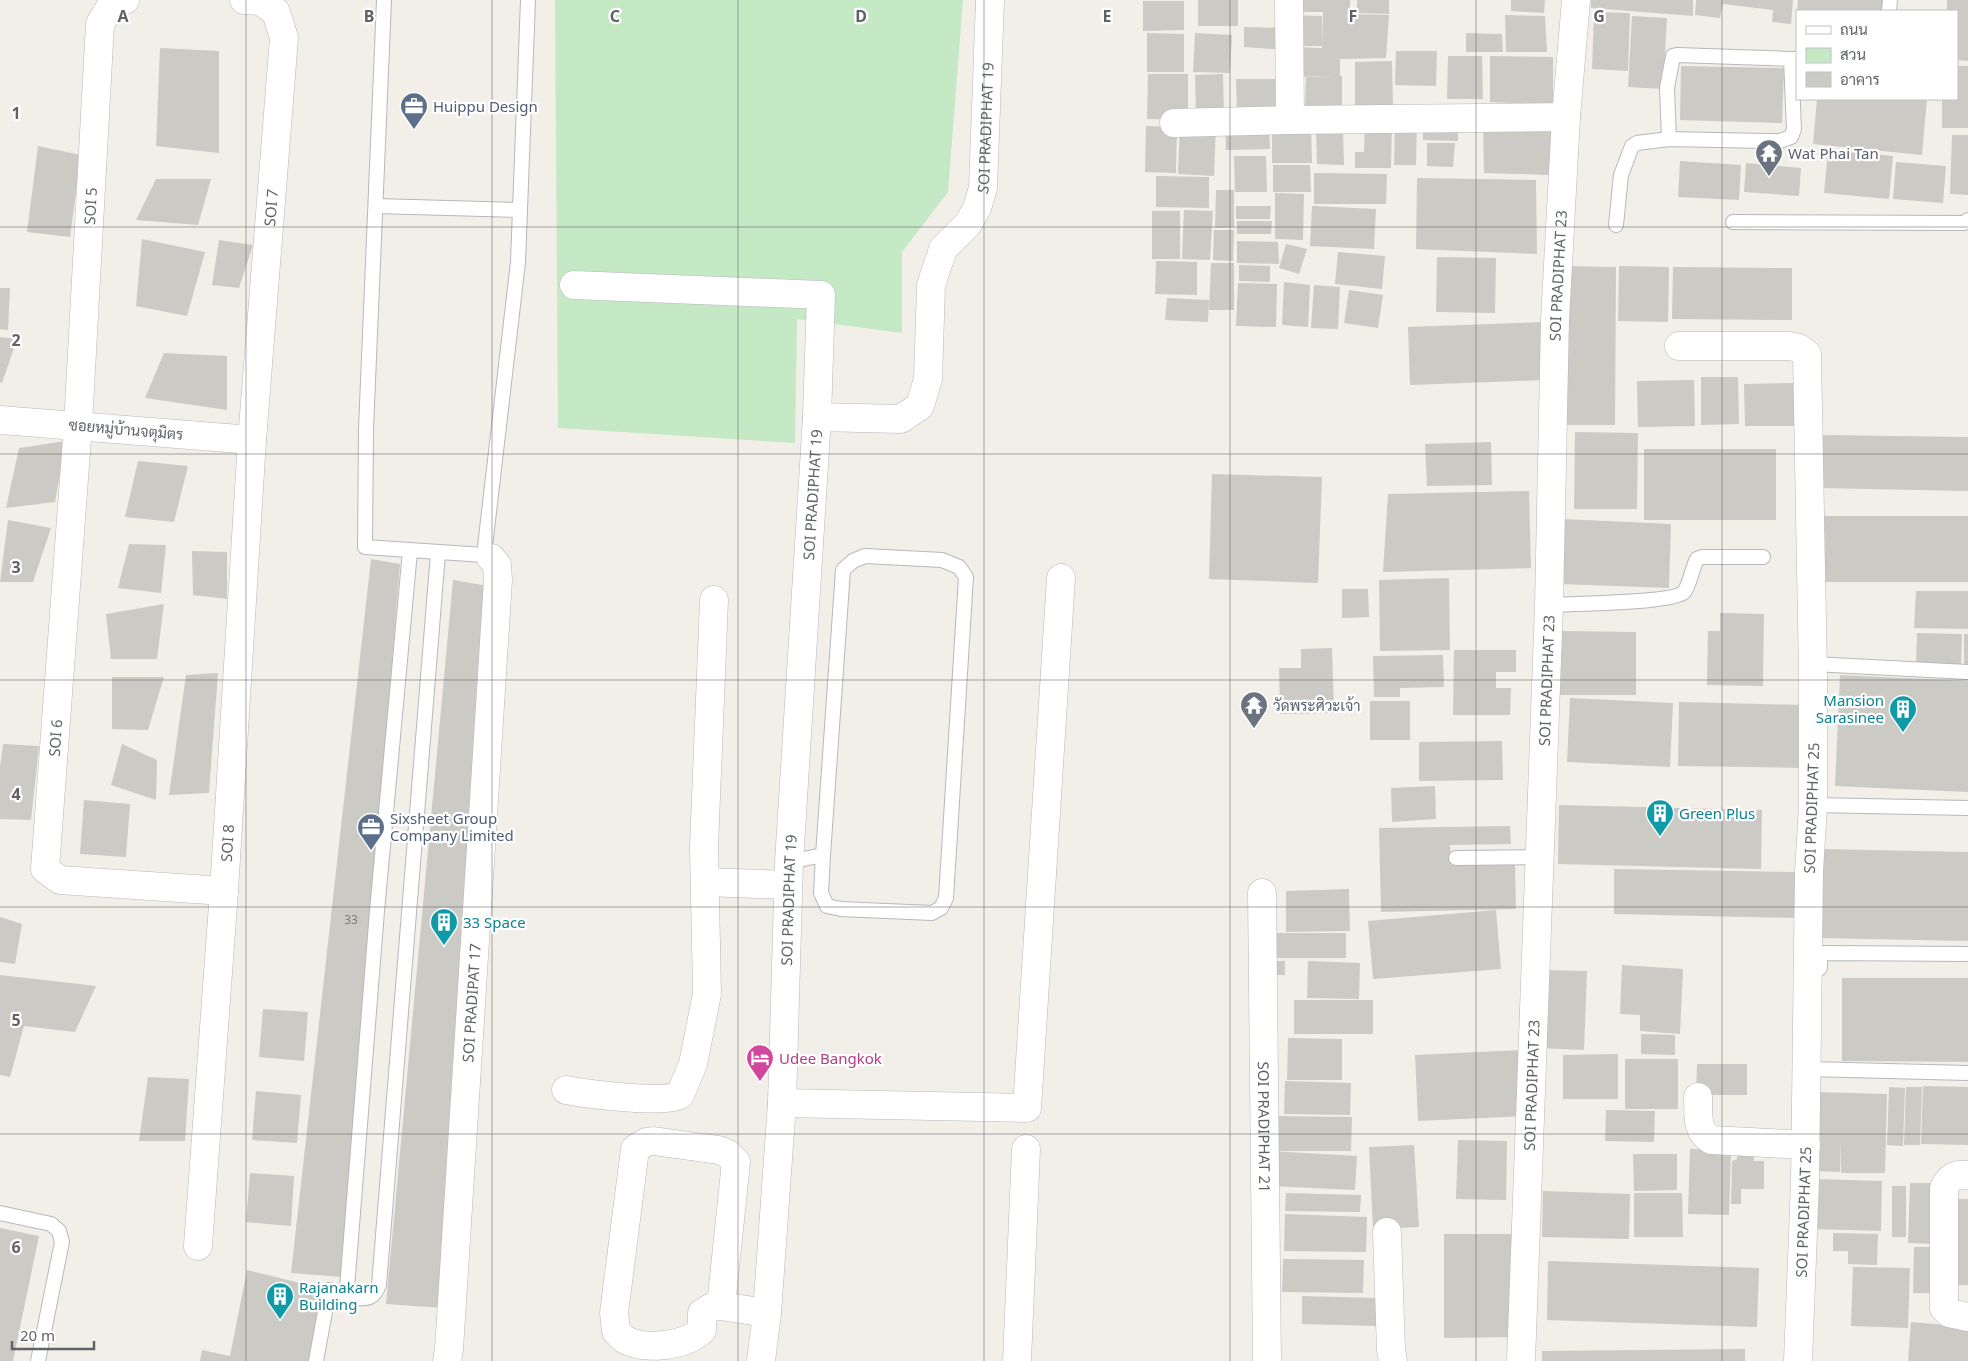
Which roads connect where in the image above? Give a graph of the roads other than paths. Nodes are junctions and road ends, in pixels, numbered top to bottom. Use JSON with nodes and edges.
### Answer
{"nodes":[{"id":1,"x":125,"y":0,"type":"edge"},
{"id":2,"x":244,"y":0,"type":"edge"},
{"id":3,"x":384,"y":0,"type":"edge"},
{"id":4,"x":528,"y":0,"type":"edge"},
{"id":5,"x":990,"y":0,"type":"edge"},
{"id":6,"x":1289,"y":0,"type":"edge"},
{"id":7,"x":1576,"y":0,"type":"edge"},
{"id":8,"x":1794,"y":59,"type":"edge"},
{"id":9,"x":1566,"y":117,"type":"junction"},
{"id":10,"x":1290,"y":120,"type":"junction"},
{"id":11,"x":1174,"y":123,"type":"dead end"},
{"id":12,"x":1668,"y":139,"type":"junction"},
{"id":13,"x":376,"y":206,"type":"junction"},
{"id":14,"x":520,"y":210,"type":"junction"},
{"id":15,"x":1968,"y":220,"type":"edge"},
{"id":16,"x":1734,"y":222,"type":"dead end"},
{"id":17,"x":1616,"y":225,"type":"dead end"},
{"id":18,"x":574,"y":285,"type":"dead end"},
{"id":19,"x":1679,"y":346,"type":"dead end"},
{"id":20,"x":817,"y":417,"type":"junction"},
{"id":21,"x":0,"y":420,"type":"edge"},
{"id":22,"x":78,"y":425,"type":"junction"},
{"id":23,"x":252,"y":440,"type":"junction"},
{"id":24,"x":410,"y":551,"type":"junction"},
{"id":25,"x":438,"y":552,"type":"junction"},
{"id":26,"x":488,"y":557,"type":"junction"},
{"id":27,"x":1763,"y":557,"type":"dead end"},
{"id":28,"x":1061,"y":578,"type":"dead end"},
{"id":29,"x":714,"y":600,"type":"dead end"},
{"id":30,"x":1549,"y":605,"type":"junction"},
{"id":31,"x":1813,"y":664,"type":"junction"},
{"id":32,"x":1968,"y":672,"type":"edge"},
{"id":33,"x":1813,"y":805,"type":"junction"},
{"id":34,"x":1968,"y":808,"type":"edge"},
{"id":35,"x":822,"y":855,"type":"junction"},
{"id":36,"x":1541,"y":857,"type":"junction"},
{"id":37,"x":1456,"y":858,"type":"dead end"},
{"id":38,"x":789,"y":874,"type":"junction"},
{"id":39,"x":705,"y":882,"type":"junction"},
{"id":40,"x":224,"y":891,"type":"junction"},
{"id":41,"x":1262,"y":893,"type":"dead end"},
{"id":42,"x":1968,"y":954,"type":"edge"},
{"id":43,"x":1814,"y":1069,"type":"junction"},
{"id":44,"x":1968,"y":1073,"type":"edge"},
{"id":45,"x":566,"y":1090,"type":"dead end"},
{"id":46,"x":1698,"y":1097,"type":"dead end"},
{"id":47,"x":782,"y":1103,"type":"junction"},
{"id":48,"x":1806,"y":1145,"type":"junction"},
{"id":49,"x":1026,"y":1149,"type":"dead end"},
{"id":50,"x":1968,"y":1175,"type":"edge"},
{"id":51,"x":0,"y":1213,"type":"edge"},
{"id":52,"x":1387,"y":1232,"type":"dead end"},
{"id":53,"x":198,"y":1246,"type":"dead end"},
{"id":54,"x":347,"y":1294,"type":"junction"},
{"id":55,"x":721,"y":1306,"type":"junction"},
{"id":56,"x":767,"y":1312,"type":"junction"},
{"id":57,"x":1968,"y":1317,"type":"edge"},
{"id":58,"x":38,"y":1361,"type":"edge"},
{"id":59,"x":316,"y":1361,"type":"edge"},
{"id":60,"x":447,"y":1361,"type":"edge"},
{"id":61,"x":761,"y":1361,"type":"edge"},
{"id":62,"x":1017,"y":1361,"type":"edge"},
{"id":63,"x":1267,"y":1361,"type":"edge"},
{"id":64,"x":1393,"y":1361,"type":"edge"},
{"id":65,"x":1521,"y":1361,"type":"edge"},
{"id":66,"x":1798,"y":1361,"type":"edge"}],
"edges":[{"from":1,"to":22,"type":"street","name":"SOI 5"},
{"from":2,"to":23,"type":"street","name":"SOI 7"},
{"from":3,"to":13,"type":"lane"},
{"from":4,"to":14,"type":"lane"},
{"from":5,"to":20,"type":"street","name":"SOI PRADIPHAT 19"},
{"from":6,"to":10,"type":"street"},
{"from":7,"to":9,"type":"street","name":"SOI PRADIPHAT 23"},
{"from":8,"to":12,"type":"lane"},
{"from":8,"to":12,"type":"lane"},
{"from":9,"to":10,"type":"street"},
{"from":9,"to":30,"type":"street","name":"SOI PRADIPHAT 23"},
{"from":10,"to":11,"type":"street"},
{"from":12,"to":17,"type":"lane"},
{"from":13,"to":14,"type":"lane"},
{"from":13,"to":24,"type":"lane"},
{"from":14,"to":26,"type":"lane"},
{"from":15,"to":16,"type":"lane"},
{"from":18,"to":20,"type":"street"},
{"from":19,"to":31,"type":"street","name":"SOI PRADIPHAT 25"},
{"from":20,"to":38,"type":"street","name":"SOI PRADIPHAT 19"},
{"from":21,"to":22,"type":"street","name":"ซอยหมู่บ้านจตุมิตร"},
{"from":22,"to":23,"type":"street","name":"ซอยหมู่บ้านจตุมิตร"},
{"from":22,"to":40,"type":"street","name":"SOI 6"},
{"from":23,"to":40,"type":"street","name":"SOI 8"},
{"from":24,"to":25,"type":"lane"},
{"from":24,"to":54,"type":"lane"},
{"from":25,"to":26,"type":"lane"},
{"from":25,"to":54,"type":"lane"},
{"from":26,"to":60,"type":"street","name":"SOI PRADIPAT 17"},
{"from":27,"to":30,"type":"lane"},
{"from":28,"to":47,"type":"street"},
{"from":29,"to":39,"type":"street"},
{"from":30,"to":36,"type":"street","name":"SOI PRADIPHAT 23"},
{"from":31,"to":32,"type":"lane"},
{"from":31,"to":33,"type":"street","name":"SOI PRADIPHAT 25"},
{"from":33,"to":34,"type":"lane"},
{"from":33,"to":43,"type":"street","name":"SOI PRADIPHAT 25"},
{"from":35,"to":35,"type":"lane"},
{"from":35,"to":38,"type":"lane"},
{"from":36,"to":37,"type":"lane"},
{"from":36,"to":65,"type":"street","name":"SOI PRADIPHAT 23"},
{"from":38,"to":39,"type":"street"},
{"from":38,"to":47,"type":"street","name":"SOI PRADIPHAT 19"},
{"from":39,"to":45,"type":"street"},
{"from":40,"to":53,"type":"street","name":"SOI 8"},
{"from":41,"to":63,"type":"street","name":"SOI PRADIPHAT 21"},
{"from":42,"to":43,"type":"lane"},
{"from":43,"to":44,"type":"lane"},
{"from":43,"to":48,"type":"street","name":"SOI PRADIPHAT 25"},
{"from":46,"to":48,"type":"street"},
{"from":47,"to":56,"type":"street","name":"SOI PRADIPHAT 19"},
{"from":48,"to":66,"type":"street","name":"SOI PRADIPHAT 25"},
{"from":49,"to":62,"type":"street"},
{"from":50,"to":57,"type":"street"},
{"from":51,"to":58,"type":"lane"},
{"from":52,"to":64,"type":"street"},
{"from":54,"to":59,"type":"lane"},
{"from":55,"to":55,"type":"street"},
{"from":55,"to":56,"type":"street"},
{"from":56,"to":61,"type":"street","name":"SOI PRADIPHAT 19"}]}
